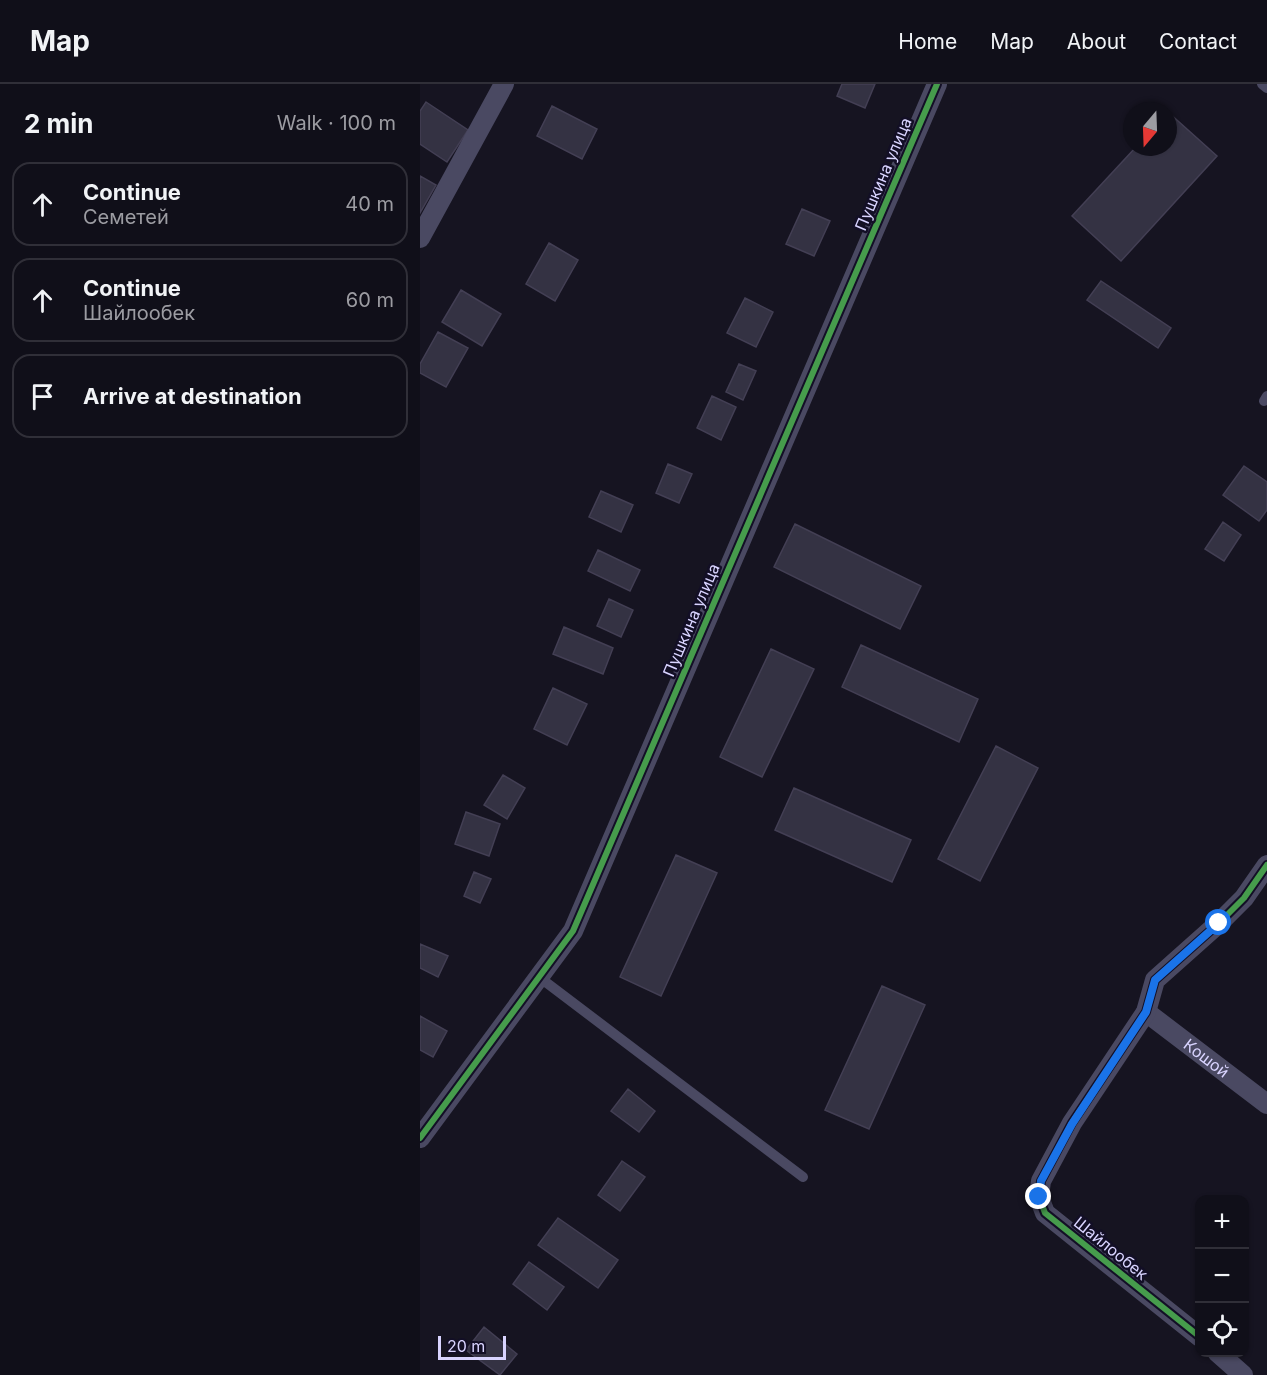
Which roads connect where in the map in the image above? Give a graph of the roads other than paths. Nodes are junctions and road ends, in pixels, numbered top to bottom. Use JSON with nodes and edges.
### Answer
{"nodes":[{"id":1,"x":504,"y":84,"type":"edge"},
{"id":2,"x":937,"y":84,"type":"edge"},
{"id":3,"x":1263,"y":84,"type":"edge"},
{"id":4,"x":1267,"y":88,"type":"edge"},
{"id":5,"x":420,"y":238,"type":"edge"},
{"id":6,"x":1267,"y":865,"type":"edge"},
{"id":7,"x":539,"y":977,"type":"junction"},
{"id":8,"x":1146,"y":1012,"type":"junction"},
{"id":9,"x":1267,"y":1104,"type":"edge"},
{"id":10,"x":420,"y":1138,"type":"edge"},
{"id":11,"x":803,"y":1177,"type":"dead end"},
{"id":12,"x":1195,"y":1333,"type":"edge"},
{"id":13,"x":1222,"y":1357,"type":"edge"},
{"id":14,"x":1244,"y":1375,"type":"edge"}],
"edges":[{"from":1,"to":5,"type":"street"},
{"from":2,"to":7,"type":"street","name":"Пушкина улица"},
{"from":3,"to":4,"type":"lane"},
{"from":6,"to":8,"type":"street","name":"Шайлообек"},
{"from":7,"to":10,"type":"street","name":"Пушкина улица"},
{"from":7,"to":11,"type":"lane"},
{"from":8,"to":9,"type":"street","name":"Кошой"},
{"from":8,"to":12,"type":"street","name":"Шайлообек"},
{"from":13,"to":14,"type":"street"}]}
